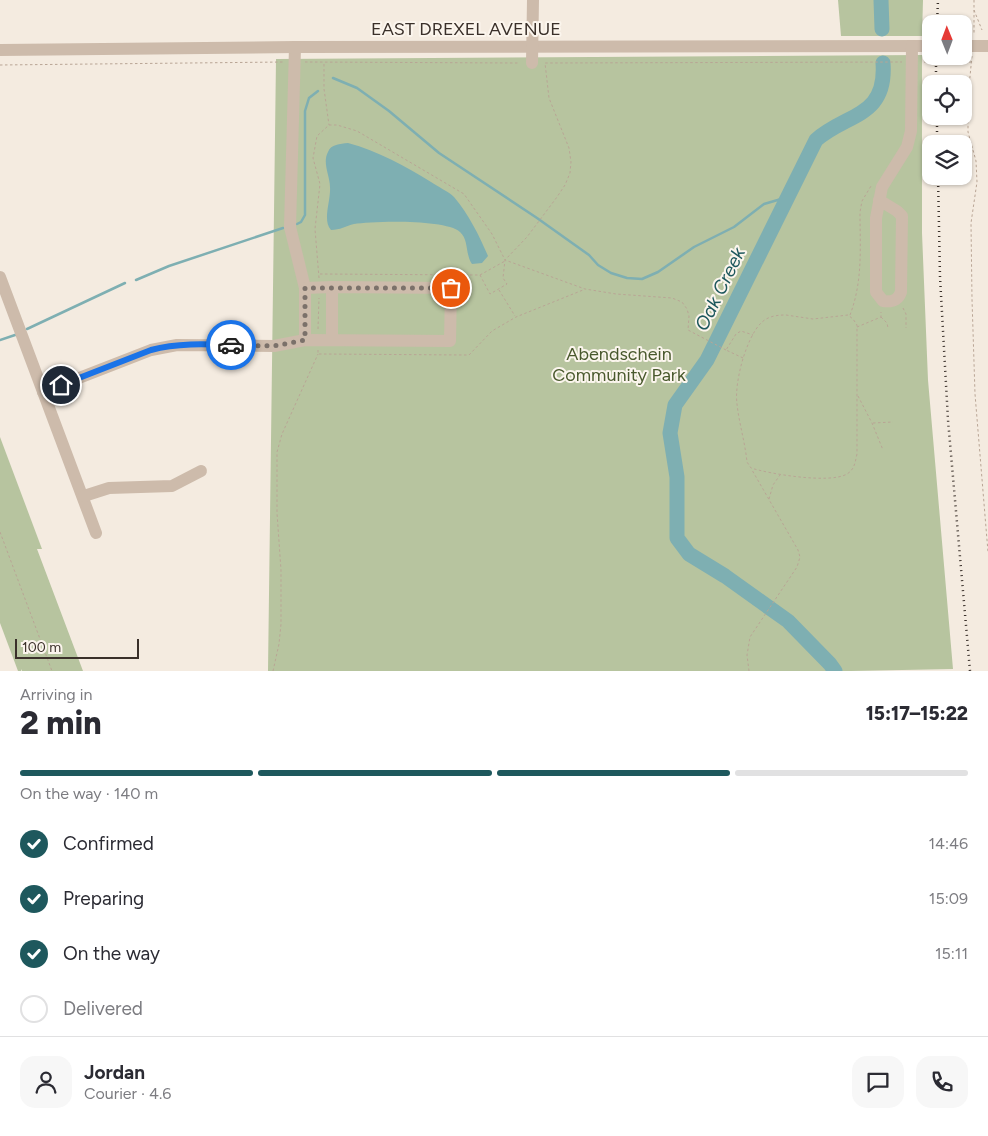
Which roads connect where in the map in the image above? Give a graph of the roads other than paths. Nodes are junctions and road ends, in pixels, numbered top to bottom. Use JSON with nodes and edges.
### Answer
{"nodes":[{"id":1,"x":533,"y":0,"type":"edge"},
{"id":2,"x":295,"y":46,"type":"junction"},
{"id":3,"x":912,"y":46,"type":"junction"},
{"id":4,"x":922,"y":46,"type":"edge"},
{"id":5,"x":972,"y":46,"type":"edge"},
{"id":6,"x":988,"y":46,"type":"edge"},
{"id":7,"x":532,"y":47,"type":"junction"},
{"id":8,"x":0,"y":50,"type":"edge"},
{"id":9,"x":539,"y":63,"type":"road end"},
{"id":10,"x":879,"y":200,"type":"junction"},
{"id":11,"x":0,"y":277,"type":"edge"},
{"id":12,"x":326,"y":285,"type":"junction"},
{"id":13,"x":305,"y":288,"type":"junction"},
{"id":14,"x":305,"y":340,"type":"junction"},
{"id":15,"x":332,"y":340,"type":"junction"},
{"id":16,"x":44,"y":392,"type":"junction"},
{"id":17,"x":201,"y":471,"type":"dead end"},
{"id":18,"x":84,"y":496,"type":"junction"},
{"id":19,"x":96,"y":533,"type":"dead end"}],
"edges":[{"from":1,"to":7,"type":"street"},
{"from":2,"to":7,"type":"street","name":"EAST DREXEL AVENUE"},
{"from":2,"to":8,"type":"street","name":"EAST DREXEL AVENUE"},
{"from":2,"to":13,"type":"street"},
{"from":3,"to":4,"type":"street","name":"EAST DREXEL AVENUE"},
{"from":3,"to":7,"type":"street","name":"EAST DREXEL AVENUE"},
{"from":3,"to":10,"type":"street"},
{"from":5,"to":6,"type":"street"},
{"from":7,"to":9,"type":"street"},
{"from":10,"to":10,"type":"street"},
{"from":11,"to":16,"type":"street"},
{"from":12,"to":13,"type":"street"},
{"from":12,"to":15,"type":"street"},
{"from":12,"to":15,"type":"street"},
{"from":13,"to":14,"type":"street"},
{"from":14,"to":15,"type":"street"},
{"from":14,"to":16,"type":"street"},
{"from":16,"to":18,"type":"street"},
{"from":17,"to":18,"type":"street"},
{"from":18,"to":19,"type":"street"}]}
